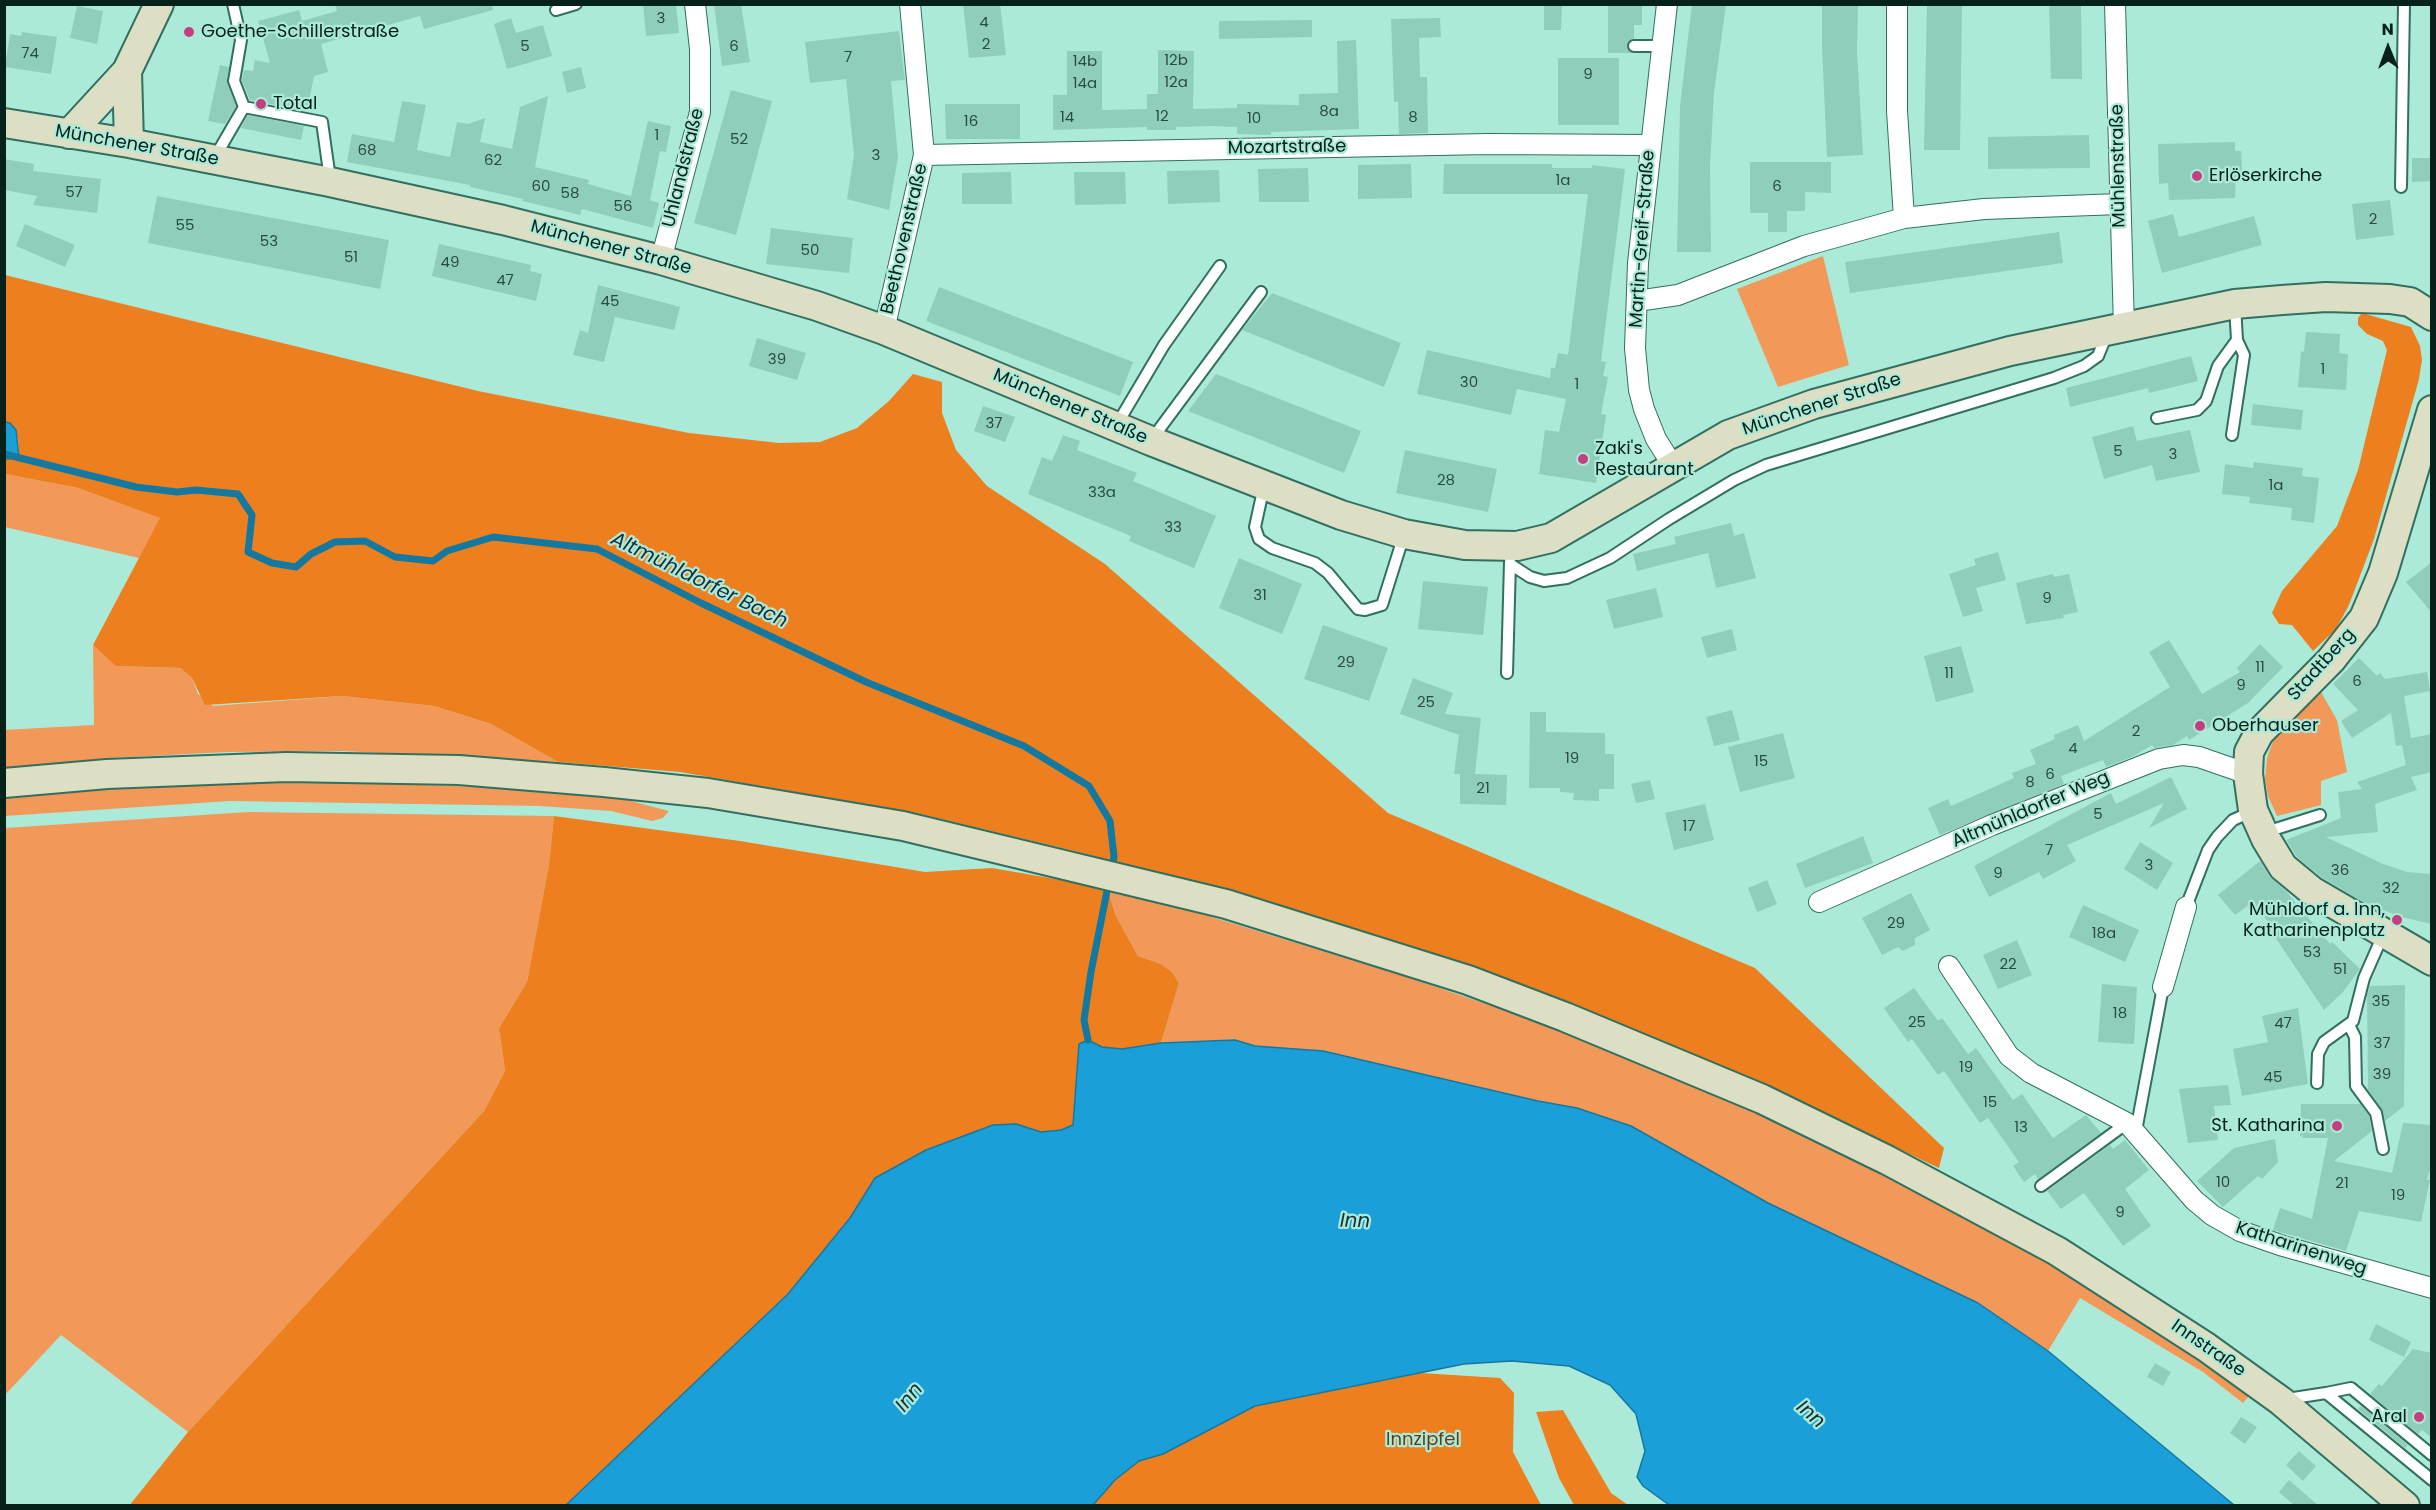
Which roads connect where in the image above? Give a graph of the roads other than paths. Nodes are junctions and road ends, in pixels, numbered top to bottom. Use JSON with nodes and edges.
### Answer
{"nodes":[{"id":1,"x":159,"y":4,"type":"edge"},
{"id":2,"x":233,"y":4,"type":"edge"},
{"id":3,"x":576,"y":4,"type":"edge"},
{"id":4,"x":695,"y":4,"type":"edge"},
{"id":5,"x":909,"y":4,"type":"edge"},
{"id":6,"x":1667,"y":4,"type":"edge"},
{"id":7,"x":1898,"y":4,"type":"edge"},
{"id":8,"x":2115,"y":4,"type":"edge"},
{"id":9,"x":2404,"y":4,"type":"edge"},
{"id":10,"x":556,"y":10,"type":"dead end"},
{"id":11,"x":1634,"y":46,"type":"dead end"},
{"id":12,"x":1662,"y":46,"type":"junction"},
{"id":13,"x":127,"y":71,"type":"junction"},
{"id":14,"x":244,"y":107,"type":"junction"},
{"id":15,"x":4,"y":123,"type":"edge"},
{"id":16,"x":69,"y":134,"type":"junction"},
{"id":17,"x":129,"y":143,"type":"junction"},
{"id":18,"x":1650,"y":145,"type":"junction"},
{"id":19,"x":924,"y":155,"type":"junction"},
{"id":20,"x":214,"y":159,"type":"junction"},
{"id":21,"x":330,"y":182,"type":"junction"},
{"id":22,"x":2401,"y":187,"type":"dead end"},
{"id":23,"x":2120,"y":204,"type":"junction"},
{"id":24,"x":1904,"y":218,"type":"junction"},
{"id":25,"x":661,"y":260,"type":"junction"},
{"id":26,"x":1220,"y":266,"type":"dead end"},
{"id":27,"x":1261,"y":292,"type":"dead end"},
{"id":28,"x":1636,"y":301,"type":"junction"},
{"id":29,"x":2235,"y":304,"type":"junction"},
{"id":30,"x":2432,"y":315,"type":"edge"},
{"id":31,"x":2116,"y":329,"type":"junction"},
{"id":32,"x":884,"y":330,"type":"junction"},
{"id":33,"x":2237,"y":340,"type":"junction"},
{"id":34,"x":2432,"y":410,"type":"edge"},
{"id":35,"x":2157,"y":418,"type":"dead end"},
{"id":36,"x":1116,"y":426,"type":"junction"},
{"id":37,"x":2232,"y":435,"type":"dead end"},
{"id":38,"x":1151,"y":441,"type":"junction"},
{"id":39,"x":1673,"y":466,"type":"junction"},
{"id":40,"x":1264,"y":486,"type":"junction"},
{"id":41,"x":1404,"y":534,"type":"junction"},
{"id":42,"x":1510,"y":555,"type":"junction"},
{"id":43,"x":1507,"y":673,"type":"dead end"},
{"id":44,"x":2248,"y":774,"type":"junction"},
{"id":45,"x":4,"y":783,"type":"edge"},
{"id":46,"x":2320,"y":815,"type":"dead end"},
{"id":47,"x":2258,"y":822,"type":"junction"},
{"id":48,"x":1819,"y":902,"type":"dead end"},
{"id":49,"x":2186,"y":907,"type":"joint"},
{"id":50,"x":2385,"y":932,"type":"junction"},
{"id":51,"x":2432,"y":961,"type":"edge"},
{"id":52,"x":1949,"y":966,"type":"dead end"},
{"id":53,"x":2163,"y":987,"type":"joint"},
{"id":54,"x":2349,"y":1025,"type":"junction"},
{"id":55,"x":2318,"y":1083,"type":"dead end"},
{"id":56,"x":2132,"y":1127,"type":"junction"},
{"id":57,"x":2383,"y":1149,"type":"dead end"},
{"id":58,"x":2041,"y":1186,"type":"dead end"},
{"id":59,"x":2432,"y":1288,"type":"edge"},
{"id":60,"x":2326,"y":1393,"type":"junction"},
{"id":61,"x":2281,"y":1401,"type":"junction"},
{"id":62,"x":2432,"y":1455,"type":"edge"},
{"id":63,"x":2432,"y":1480,"type":"edge"},
{"id":64,"x":2405,"y":1506,"type":"edge"}],
"edges":[{"from":1,"to":13,"type":"main road"},
{"from":2,"to":14,"type":"lane"},
{"from":3,"to":10,"type":"lane"},
{"from":4,"to":25,"type":"street","name":"Uhlandstraße"},
{"from":5,"to":19,"type":"street","name":"Beethovenstraße"},
{"from":6,"to":12,"type":"street","name":"Martin-Greif-Straße"},
{"from":7,"to":24,"type":"street"},
{"from":8,"to":23,"type":"street","name":"Mühlenstraße"},
{"from":9,"to":22,"type":"lane"},
{"from":11,"to":12,"type":"lane"},
{"from":12,"to":18,"type":"street","name":"Martin-Greif-Straße"},
{"from":13,"to":16,"type":"main road"},
{"from":13,"to":17,"type":"main road"},
{"from":14,"to":20,"type":"lane"},
{"from":14,"to":21,"type":"lane"},
{"from":15,"to":16,"type":"main road","name":"Münchener Straße"},
{"from":16,"to":17,"type":"main road","name":"Münchener Straße"},
{"from":17,"to":20,"type":"main road","name":"Münchener Straße"},
{"from":18,"to":19,"type":"street","name":"Mozartstraße"},
{"from":18,"to":28,"type":"street","name":"Martin-Greif-Straße"},
{"from":19,"to":32,"type":"street","name":"Beethovenstraße"},
{"from":20,"to":21,"type":"main road","name":"Münchener Straße"},
{"from":21,"to":25,"type":"main road","name":"Münchener Straße"},
{"from":23,"to":24,"type":"street"},
{"from":23,"to":31,"type":"street","name":"Mühlenstraße"},
{"from":24,"to":28,"type":"street"},
{"from":25,"to":32,"type":"main road","name":"Münchener Straße"},
{"from":26,"to":36,"type":"lane"},
{"from":27,"to":38,"type":"lane"},
{"from":28,"to":39,"type":"street","name":"Martin-Greif-Straße"},
{"from":29,"to":30,"type":"main road","name":"Münchener Straße"},
{"from":29,"to":31,"type":"main road","name":"Münchener Straße"},
{"from":29,"to":33,"type":"lane"},
{"from":31,"to":39,"type":"main road","name":"Münchener Straße"},
{"from":31,"to":42,"type":"lane","name":"Münchener Straße"},
{"from":32,"to":36,"type":"main road","name":"Münchener Straße"},
{"from":33,"to":35,"type":"lane"},
{"from":33,"to":37,"type":"lane"},
{"from":34,"to":44,"type":"main road","name":"Stadtberg"},
{"from":36,"to":38,"type":"main road","name":"Münchener Straße"},
{"from":38,"to":40,"type":"main road","name":"Münchener Straße"},
{"from":39,"to":42,"type":"main road","name":"Münchener Straße"},
{"from":40,"to":41,"type":"main road","name":"Münchener Straße"},
{"from":40,"to":41,"type":"lane"},
{"from":41,"to":42,"type":"main road","name":"Münchener Straße"},
{"from":42,"to":43,"type":"lane"},
{"from":44,"to":47,"type":"main road","name":"Stadtberg"},
{"from":44,"to":48,"type":"street","name":"Altmühldorfer Weg"},
{"from":45,"to":61,"type":"main road","name":"Innstraße"},
{"from":46,"to":47,"type":"lane"},
{"from":47,"to":49,"type":"lane"},
{"from":47,"to":50,"type":"main road"},
{"from":49,"to":53,"type":"street"},
{"from":50,"to":51,"type":"main road"},
{"from":50,"to":54,"type":"lane"},
{"from":52,"to":56,"type":"street","name":"Katharinenweg"},
{"from":53,"to":56,"type":"lane"},
{"from":54,"to":55,"type":"lane"},
{"from":54,"to":57,"type":"lane"},
{"from":56,"to":58,"type":"lane"},
{"from":56,"to":59,"type":"street","name":"Katharinenweg"},
{"from":60,"to":61,"type":"lane"},
{"from":60,"to":62,"type":"lane"},
{"from":60,"to":63,"type":"lane"},
{"from":61,"to":64,"type":"main road","name":"Innstraße"}]}
